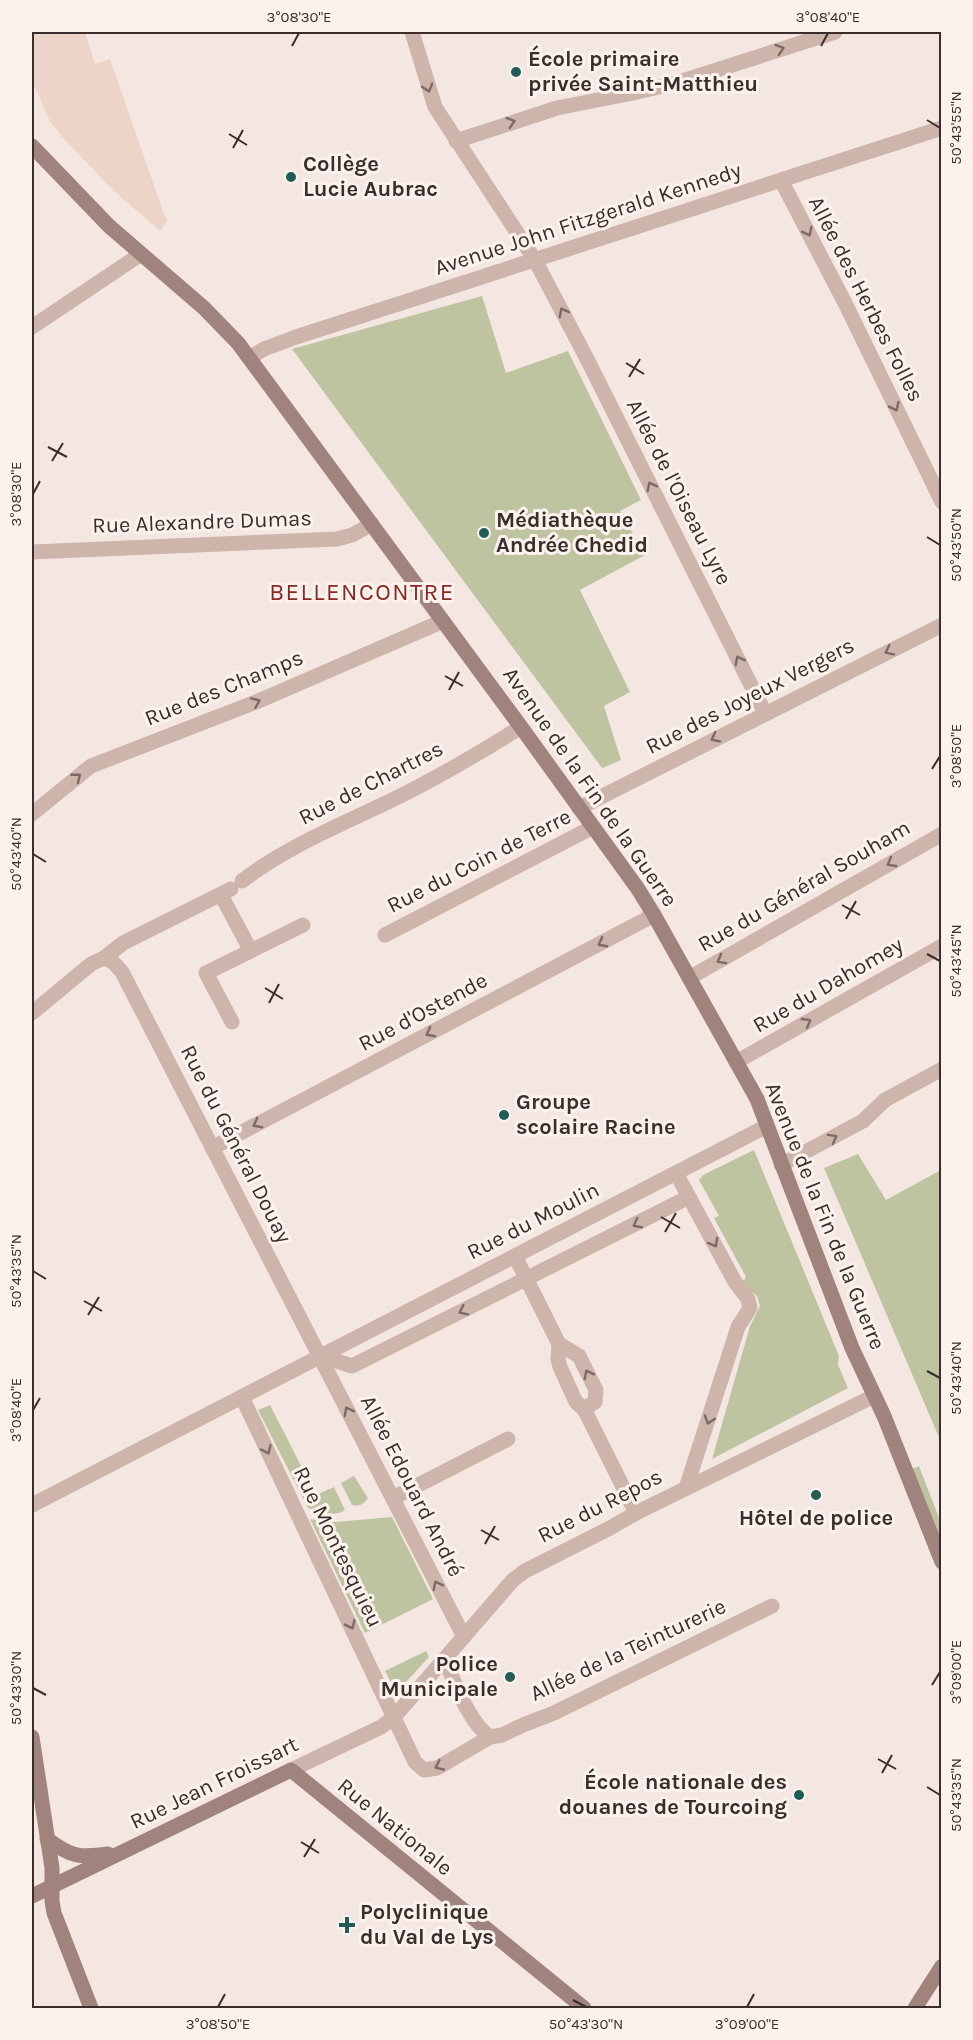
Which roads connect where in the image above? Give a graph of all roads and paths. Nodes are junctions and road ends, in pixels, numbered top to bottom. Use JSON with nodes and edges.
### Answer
{"nodes":[{"id":1,"x":412,"y":32,"type":"edge"},
{"id":2,"x":835,"y":32,"type":"edge"},
{"id":3,"x":942,"y":128,"type":"edge"},
{"id":4,"x":456,"y":141,"type":"junction"},
{"id":5,"x":32,"y":146,"type":"edge"},
{"id":6,"x":781,"y":180,"type":"junction"},
{"id":7,"x":141,"y":254,"type":"junction"},
{"id":8,"x":535,"y":260,"type":"junction"},
{"id":9,"x":32,"y":327,"type":"edge"},
{"id":10,"x":249,"y":358,"type":"junction"},
{"id":11,"x":942,"y":502,"type":"edge"},
{"id":12,"x":372,"y":524,"type":"junction"},
{"id":13,"x":32,"y":552,"type":"edge"},
{"id":14,"x":443,"y":621,"type":"junction"},
{"id":15,"x":942,"y":625,"type":"edge"},
{"id":16,"x":765,"y":713,"type":"junction"},
{"id":17,"x":521,"y":727,"type":"junction"},
{"id":18,"x":579,"y":808,"type":"junction"},
{"id":19,"x":32,"y":814,"type":"edge"},
{"id":20,"x":593,"y":827,"type":"junction"},
{"id":21,"x":942,"y":834,"type":"edge"},
{"id":22,"x":232,"y":888,"type":"junction"},
{"id":23,"x":654,"y":915,"type":"junction"},
{"id":24,"x":303,"y":926,"type":"dead end"},
{"id":25,"x":385,"y":935,"type":"dead end"},
{"id":26,"x":942,"y":946,"type":"edge"},
{"id":27,"x":251,"y":951,"type":"junction"},
{"id":28,"x":104,"y":958,"type":"junction"},
{"id":29,"x":689,"y":978,"type":"junction"},
{"id":30,"x":32,"y":1013,"type":"edge"},
{"id":31,"x":232,"y":1022,"type":"dead end"},
{"id":32,"x":736,"y":1062,"type":"junction"},
{"id":33,"x":942,"y":1069,"type":"edge"},
{"id":34,"x":767,"y":1126,"type":"junction"},
{"id":35,"x":212,"y":1148,"type":"junction"},
{"id":36,"x":781,"y":1165,"type":"junction"},
{"id":37,"x":676,"y":1173,"type":"junction"},
{"id":38,"x":689,"y":1197,"type":"junction"},
{"id":39,"x":515,"y":1256,"type":"junction"},
{"id":40,"x":526,"y":1280,"type":"junction"},
{"id":41,"x":559,"y":1344,"type":"junction"},
{"id":42,"x":321,"y":1356,"type":"junction"},
{"id":43,"x":874,"y":1396,"type":"junction"},
{"id":44,"x":242,"y":1397,"type":"junction"},
{"id":45,"x":584,"y":1410,"type":"junction"},
{"id":46,"x":508,"y":1439,"type":"dead end"},
{"id":47,"x":686,"y":1488,"type":"junction"},
{"id":48,"x":393,"y":1498,"type":"junction"},
{"id":49,"x":32,"y":1505,"type":"edge"},
{"id":50,"x":636,"y":1513,"type":"junction"},
{"id":51,"x":942,"y":1562,"type":"edge"},
{"id":52,"x":772,"y":1606,"type":"dead end"},
{"id":53,"x":464,"y":1637,"type":"junction"},
{"id":54,"x":445,"y":1660,"type":"junction"},
{"id":55,"x":394,"y":1717,"type":"junction"},
{"id":56,"x":496,"y":1736,"type":"junction"},
{"id":57,"x":32,"y":1737,"type":"edge"},
{"id":58,"x":291,"y":1770,"type":"junction"},
{"id":59,"x":47,"y":1839,"type":"junction"},
{"id":60,"x":122,"y":1852,"type":"junction"},
{"id":61,"x":52,"y":1887,"type":"junction"},
{"id":62,"x":32,"y":1896,"type":"edge"},
{"id":63,"x":942,"y":1966,"type":"edge"},
{"id":64,"x":942,"y":1984,"type":"edge"},
{"id":65,"x":92,"y":2008,"type":"edge"},
{"id":66,"x":584,"y":2008,"type":"edge"},
{"id":67,"x":916,"y":2008,"type":"edge"}],
"edges":[{"from":1,"to":4,"type":"street","name":"Allée de l'Oiseau Lyre","one_way":true},
{"from":4,"to":2,"type":"street","one_way":true},
{"from":3,"to":6,"type":"street","name":"Avenue John Fitzgerald Kennedy"},
{"from":4,"to":8,"type":"street","name":"Allée de l'Oiseau Lyre"},
{"from":5,"to":7,"type":"main road","name":"Avenue de la Fin de la Guerre"},
{"from":6,"to":8,"type":"street","name":"Avenue John Fitzgerald Kennedy"},
{"from":6,"to":11,"type":"street","name":"Allée des Herbes Folles","one_way":true},
{"from":7,"to":9,"type":"street"},
{"from":7,"to":10,"type":"main road","name":"Avenue de la Fin de la Guerre"},
{"from":8,"to":10,"type":"street","name":"Avenue John Fitzgerald Kennedy"},
{"from":16,"to":8,"type":"street","name":"Allée de l'Oiseau Lyre","one_way":true},
{"from":10,"to":12,"type":"main road","name":"Avenue de la Fin de la Guerre"},
{"from":12,"to":13,"type":"street","name":"Rue Alexandre Dumas"},
{"from":12,"to":14,"type":"main road","name":"Avenue de la Fin de la Guerre"},
{"from":14,"to":17,"type":"main road","name":"Avenue de la Fin de la Guerre"},
{"from":19,"to":14,"type":"street","name":"Rue des Champs","one_way":true},
{"from":15,"to":16,"type":"street","name":"Rue des Joyeux Vergers","one_way":true},
{"from":16,"to":18,"type":"street","name":"Rue des Joyeux Vergers","one_way":true},
{"from":17,"to":18,"type":"main road","name":"Avenue de la Fin de la Guerre"},
{"from":17,"to":22,"type":"street","name":"Rue de Chartres"},
{"from":18,"to":20,"type":"main road","name":"Avenue de la Fin de la Guerre"},
{"from":20,"to":23,"type":"main road","name":"Avenue de la Fin de la Guerre"},
{"from":20,"to":25,"type":"street","name":"Rue du Coin de Terre"},
{"from":21,"to":29,"type":"street","name":"Rue du Général Souham","one_way":true},
{"from":22,"to":27,"type":"street"},
{"from":22,"to":28,"type":"street","name":"Rue de Chartres"},
{"from":23,"to":29,"type":"main road","name":"Avenue de la Fin de la Guerre"},
{"from":23,"to":35,"type":"street","name":"Rue d'Ostende","one_way":true},
{"from":24,"to":27,"type":"street"},
{"from":32,"to":26,"type":"street","name":"Rue du Dahomey","one_way":true},
{"from":27,"to":31,"type":"street"},
{"from":28,"to":30,"type":"street","name":"Rue de Chartres"},
{"from":28,"to":35,"type":"street","name":"Rue du Général Douay"},
{"from":29,"to":32,"type":"main road","name":"Avenue de la Fin de la Guerre"},
{"from":32,"to":34,"type":"main road","name":"Avenue de la Fin de la Guerre"},
{"from":36,"to":33,"type":"street","one_way":true},
{"from":34,"to":36,"type":"main road","name":"Avenue de la Fin de la Guerre"},
{"from":34,"to":37,"type":"street","name":"Rue du Moulin"},
{"from":35,"to":42,"type":"street","name":"Rue du Général Douay"},
{"from":36,"to":43,"type":"main road","name":"Avenue de la Fin de la Guerre"},
{"from":37,"to":38,"type":"street"},
{"from":37,"to":39,"type":"street","name":"Rue du Moulin"},
{"from":38,"to":40,"type":"street","one_way":true},
{"from":38,"to":47,"type":"street","one_way":true},
{"from":39,"to":40,"type":"street"},
{"from":39,"to":42,"type":"street","name":"Rue du Moulin"},
{"from":40,"to":41,"type":"street"},
{"from":40,"to":42,"type":"street","one_way":true},
{"from":41,"to":45,"type":"street"},
{"from":45,"to":41,"type":"street","one_way":true},
{"from":42,"to":44,"type":"street","name":"Rue du Moulin"},
{"from":48,"to":42,"type":"street","name":"Allée Edouard André","one_way":true},
{"from":43,"to":47,"type":"street","name":"Rue du Repos"},
{"from":43,"to":51,"type":"main road","name":"Avenue de la Fin de la Guerre"},
{"from":44,"to":49,"type":"street","name":"Rue du Moulin"},
{"from":44,"to":55,"type":"street","name":"Rue Montesquieu","one_way":true},
{"from":45,"to":50,"type":"street"},
{"from":46,"to":48,"type":"street"},
{"from":47,"to":50,"type":"street","name":"Rue du Repos"},
{"from":53,"to":48,"type":"street","name":"Allée Edouard André","one_way":true},
{"from":50,"to":53,"type":"street","name":"Rue du Repos"},
{"from":52,"to":56,"type":"street","name":"Allée de la Teinturerie"},
{"from":53,"to":54,"type":"street","name":"Rue du Repos"},
{"from":54,"to":55,"type":"street","name":"Rue du Repos"},
{"from":54,"to":56,"type":"street"},
{"from":56,"to":55,"type":"street","name":"Rue Montesquieu","one_way":true},
{"from":55,"to":58,"type":"street","name":"Rue Jean Froissart"},
{"from":57,"to":59,"type":"main road"},
{"from":58,"to":60,"type":"main road","name":"Rue Jean Froissart"},
{"from":58,"to":66,"type":"main road","name":"Rue Nationale"},
{"from":59,"to":60,"type":"main road"},
{"from":59,"to":61,"type":"main road"},
{"from":60,"to":61,"type":"main road","name":"Rue Jean Froissart"},
{"from":61,"to":62,"type":"main road","name":"Rue Jean Froissart"},
{"from":61,"to":65,"type":"main road"},
{"from":63,"to":67,"type":"main road"},
{"from":64,"to":67,"type":"main road"}]}
